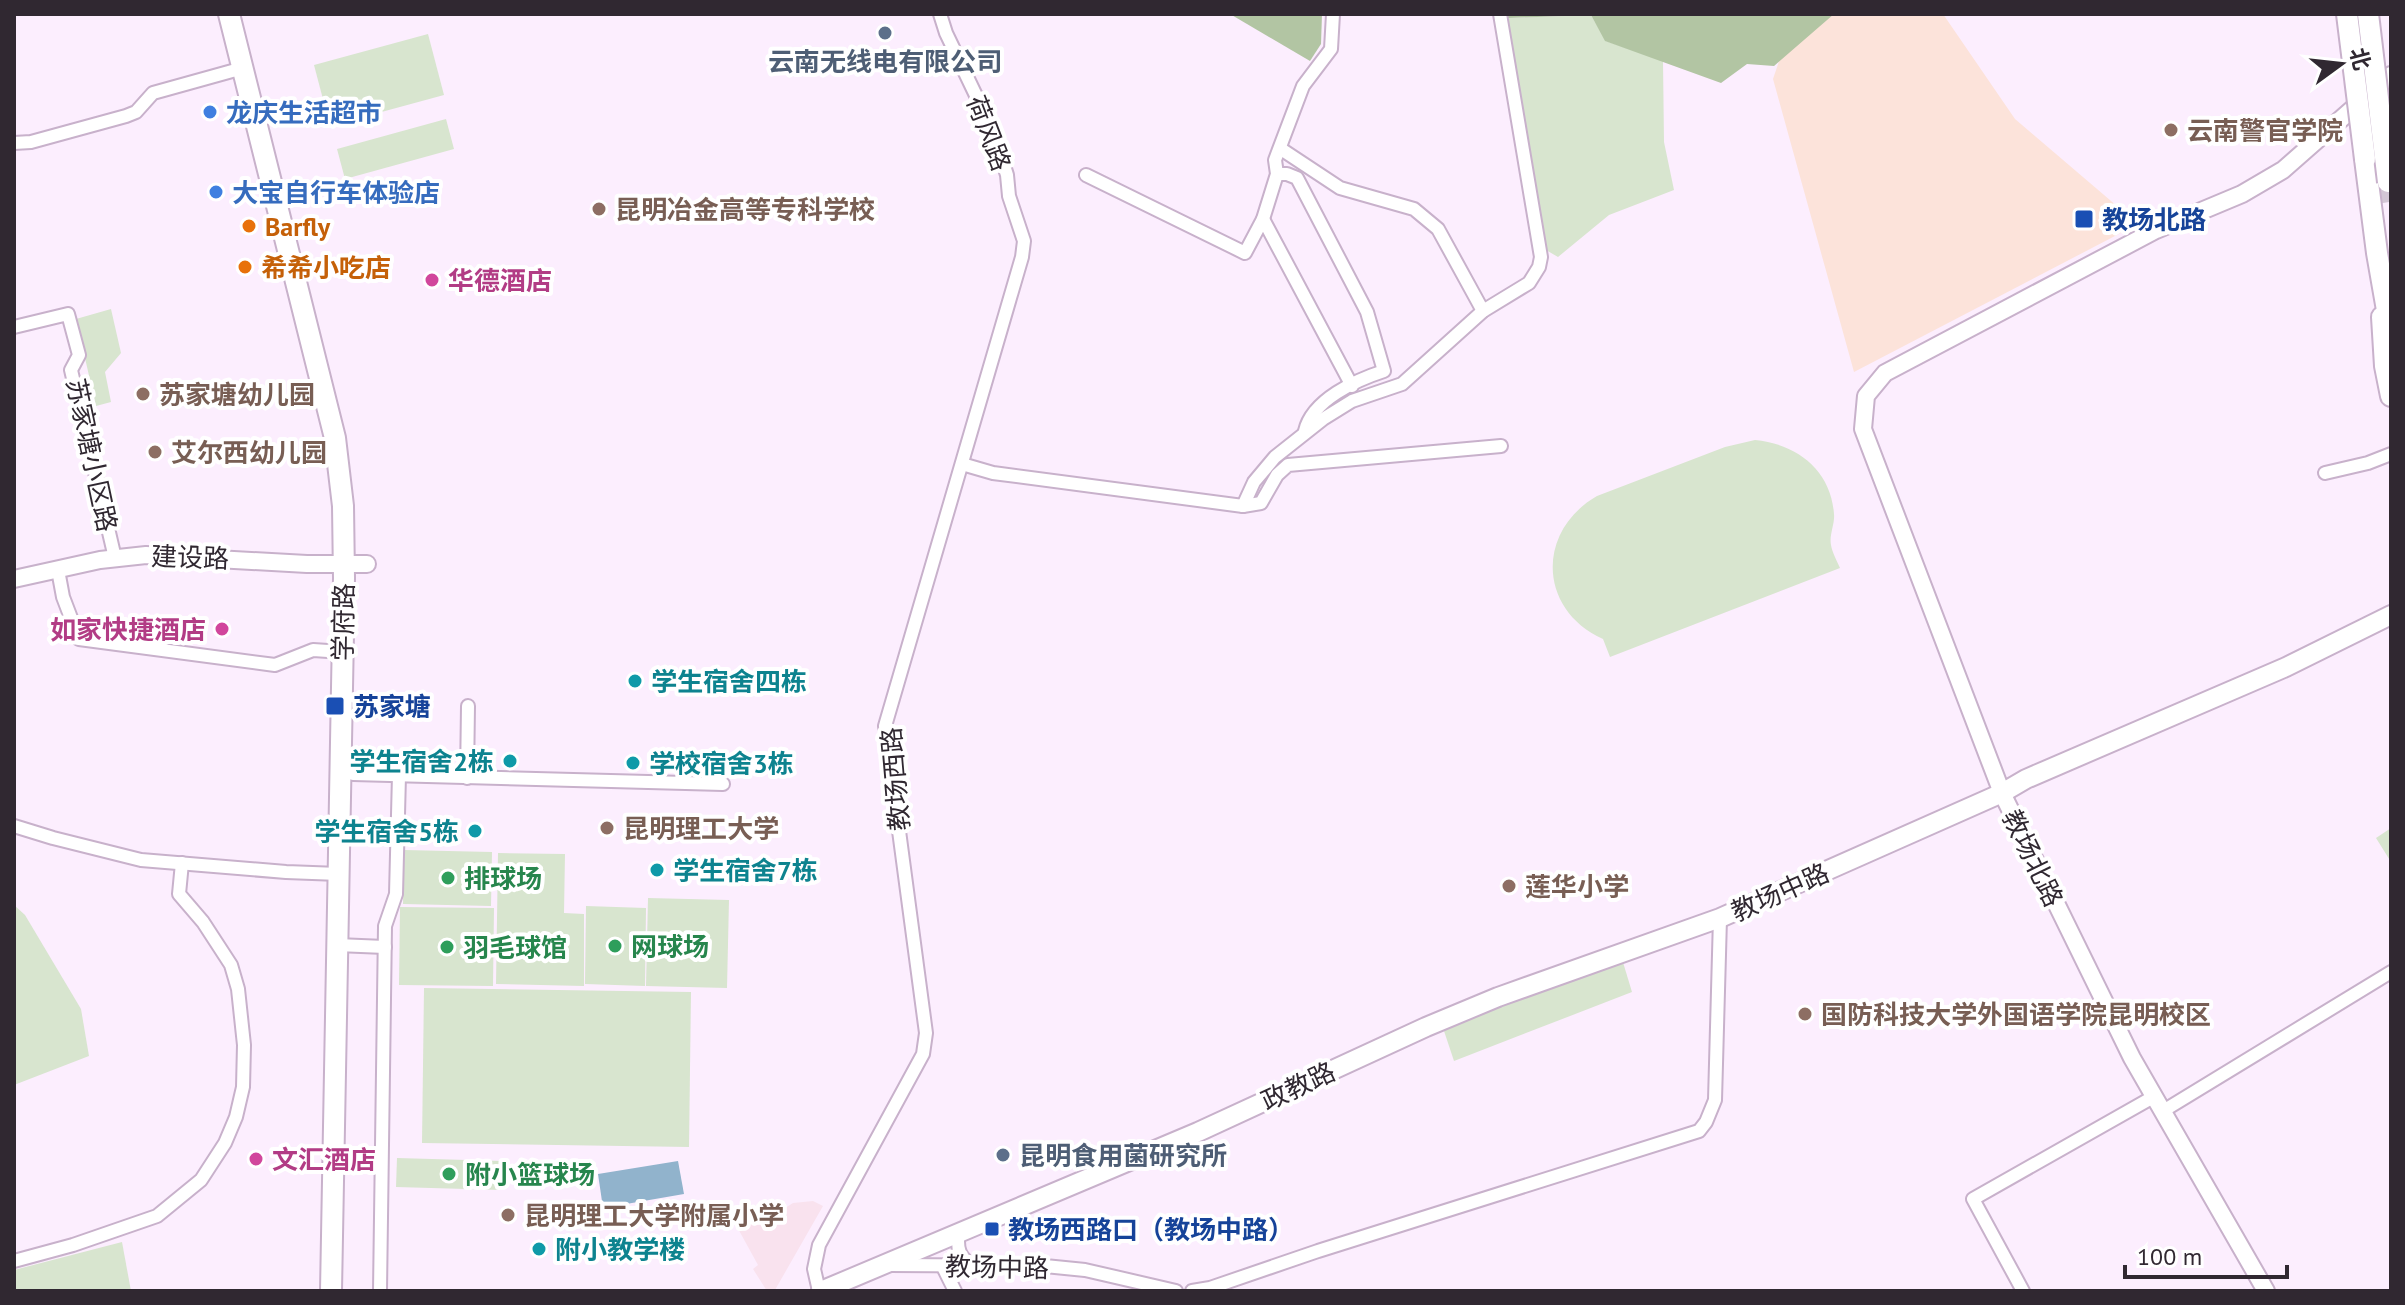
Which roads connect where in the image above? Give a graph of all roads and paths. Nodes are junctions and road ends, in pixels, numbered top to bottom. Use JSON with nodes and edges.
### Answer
{"nodes":[{"id":1,"x":229,"y":14,"type":"edge"},
{"id":2,"x":940,"y":14,"type":"edge"},
{"id":3,"x":1333,"y":14,"type":"edge"},
{"id":4,"x":1500,"y":14,"type":"edge"},
{"id":5,"x":2347,"y":14,"type":"edge"},
{"id":6,"x":2368,"y":14,"type":"edge"},
{"id":7,"x":243,"y":68,"type":"junction"},
{"id":8,"x":2391,"y":75,"type":"edge"},
{"id":9,"x":14,"y":143,"type":"edge"},
{"id":10,"x":1281,"y":149,"type":"junction"},
{"id":11,"x":1277,"y":174,"type":"junction"},
{"id":12,"x":1086,"y":175,"type":"dead end"},
{"id":13,"x":2388,"y":182,"type":"dead end"},
{"id":14,"x":1263,"y":219,"type":"junction"},
{"id":15,"x":2377,"y":253,"type":"junction"},
{"id":16,"x":1022,"y":257,"type":"joint"},
{"id":17,"x":1483,"y":311,"type":"junction"},
{"id":18,"x":14,"y":327,"type":"edge"},
{"id":19,"x":2391,"y":333,"type":"edge"},
{"id":20,"x":1352,"y":386,"type":"junction"},
{"id":21,"x":2391,"y":396,"type":"edge"},
{"id":22,"x":1305,"y":435,"type":"junction"},
{"id":23,"x":1501,"y":446,"type":"dead end"},
{"id":24,"x":2391,"y":454,"type":"edge"},
{"id":25,"x":962,"y":464,"type":"junction"},
{"id":26,"x":2325,"y":473,"type":"dead end"},
{"id":27,"x":1243,"y":506,"type":"junction"},
{"id":28,"x":115,"y":558,"type":"junction"},
{"id":29,"x":344,"y":569,"type":"junction"},
{"id":30,"x":367,"y":569,"type":"dead end"},
{"id":31,"x":59,"y":575,"type":"junction"},
{"id":32,"x":14,"y":579,"type":"edge"},
{"id":33,"x":14,"y":590,"type":"edge"},
{"id":34,"x":2391,"y":615,"type":"edge"},
{"id":35,"x":343,"y":652,"type":"junction"},
{"id":36,"x":468,"y":706,"type":"dead end"},
{"id":37,"x":353,"y":774,"type":"dead end"},
{"id":38,"x":399,"y":775,"type":"junction"},
{"id":39,"x":467,"y":778,"type":"junction"},
{"id":40,"x":723,"y":784,"type":"dead end"},
{"id":41,"x":2002,"y":793,"type":"junction"},
{"id":42,"x":14,"y":826,"type":"edge"},
{"id":43,"x":182,"y":863,"type":"junction"},
{"id":44,"x":339,"y":874,"type":"junction"},
{"id":45,"x":1720,"y":918,"type":"junction"},
{"id":46,"x":337,"y":945,"type":"junction"},
{"id":47,"x":385,"y":947,"type":"junction"},
{"id":48,"x":2391,"y":972,"type":"edge"},
{"id":49,"x":2159,"y":1104,"type":"junction"},
{"id":50,"x":959,"y":1231,"type":"junction"},
{"id":51,"x":14,"y":1261,"type":"edge"},
{"id":52,"x":880,"y":1265,"type":"junction"},
{"id":53,"x":943,"y":1267,"type":"junction"},
{"id":54,"x":975,"y":1267,"type":"junction"},
{"id":55,"x":331,"y":1291,"type":"edge"},
{"id":56,"x":380,"y":1291,"type":"edge"},
{"id":57,"x":820,"y":1291,"type":"edge"},
{"id":58,"x":955,"y":1291,"type":"edge"},
{"id":59,"x":1176,"y":1291,"type":"edge"},
{"id":60,"x":1192,"y":1291,"type":"edge"},
{"id":61,"x":2023,"y":1291,"type":"edge"},
{"id":62,"x":2266,"y":1291,"type":"edge"}],
"edges":[{"from":1,"to":7,"type":"main road","name":"学府路"},
{"from":2,"to":16,"type":"street","name":"荷风路"},
{"from":3,"to":10,"type":"street"},
{"from":4,"to":17,"type":"street"},
{"from":5,"to":15,"type":"main road","bridge":true},
{"from":6,"to":13,"type":"main road","bridge":true},
{"from":7,"to":9,"type":"street"},
{"from":7,"to":29,"type":"main road","name":"学府路"},
{"from":8,"to":41,"type":"street","name":"教场北路"},
{"from":10,"to":11,"type":"street"},
{"from":10,"to":17,"type":"street"},
{"from":11,"to":14,"type":"street"},
{"from":11,"to":20,"type":"street"},
{"from":12,"to":14,"type":"street"},
{"from":14,"to":20,"type":"street"},
{"from":15,"to":19,"type":"main road"},
{"from":15,"to":21,"type":"main road"},
{"from":16,"to":25,"type":"street","name":"教场西路"},
{"from":17,"to":22,"type":"street"},
{"from":18,"to":28,"type":"street","name":"苏家塘小区路"},
{"from":20,"to":22,"type":"street"},
{"from":22,"to":27,"type":"street"},
{"from":23,"to":27,"type":"street"},
{"from":24,"to":26,"type":"street"},
{"from":25,"to":27,"type":"street"},
{"from":25,"to":57,"type":"street","name":"教场西路"},
{"from":28,"to":29,"type":"street","name":"建设路"},
{"from":28,"to":31,"type":"street","name":"建设路"},
{"from":29,"to":30,"type":"street","name":"建设路"},
{"from":29,"to":31,"type":"street","name":"建设路"},
{"from":29,"to":35,"type":"main road","name":"学府路"},
{"from":31,"to":32,"type":"street","name":"建设路"},
{"from":31,"to":33,"type":"street","name":"建设路"},
{"from":31,"to":35,"type":"street"},
{"from":34,"to":41,"type":"main road","name":"教场中路"},
{"from":35,"to":44,"type":"main road","name":"学府路"},
{"from":36,"to":39,"type":"street"},
{"from":37,"to":38,"type":"street"},
{"from":38,"to":39,"type":"street"},
{"from":38,"to":47,"type":"street"},
{"from":39,"to":40,"type":"street"},
{"from":41,"to":45,"type":"main road","name":"教场中路"},
{"from":41,"to":49,"type":"street","name":"教场北路"},
{"from":42,"to":43,"type":"street"},
{"from":43,"to":44,"type":"street"},
{"from":43,"to":51,"type":"street"},
{"from":44,"to":46,"type":"main road","name":"学府路"},
{"from":45,"to":50,"type":"main road","name":"政教路"},
{"from":45,"to":60,"type":"street","name":"教场中路"},
{"from":46,"to":47,"type":"street"},
{"from":46,"to":55,"type":"main road","name":"学府路"},
{"from":47,"to":56,"type":"street"},
{"from":48,"to":49,"type":"street"},
{"from":49,"to":61,"type":"street"},
{"from":49,"to":62,"type":"street","name":"教场北路"},
{"from":50,"to":52,"type":"main road","name":"政教路"},
{"from":50,"to":54,"type":"street"},
{"from":52,"to":53,"type":"street","name":"教场中路"},
{"from":52,"to":57,"type":"main road","name":"教场中路"},
{"from":53,"to":54,"type":"street","name":"教场中路"},
{"from":53,"to":58,"type":"street"},
{"from":54,"to":59,"type":"street","name":"教场中路"}]}
